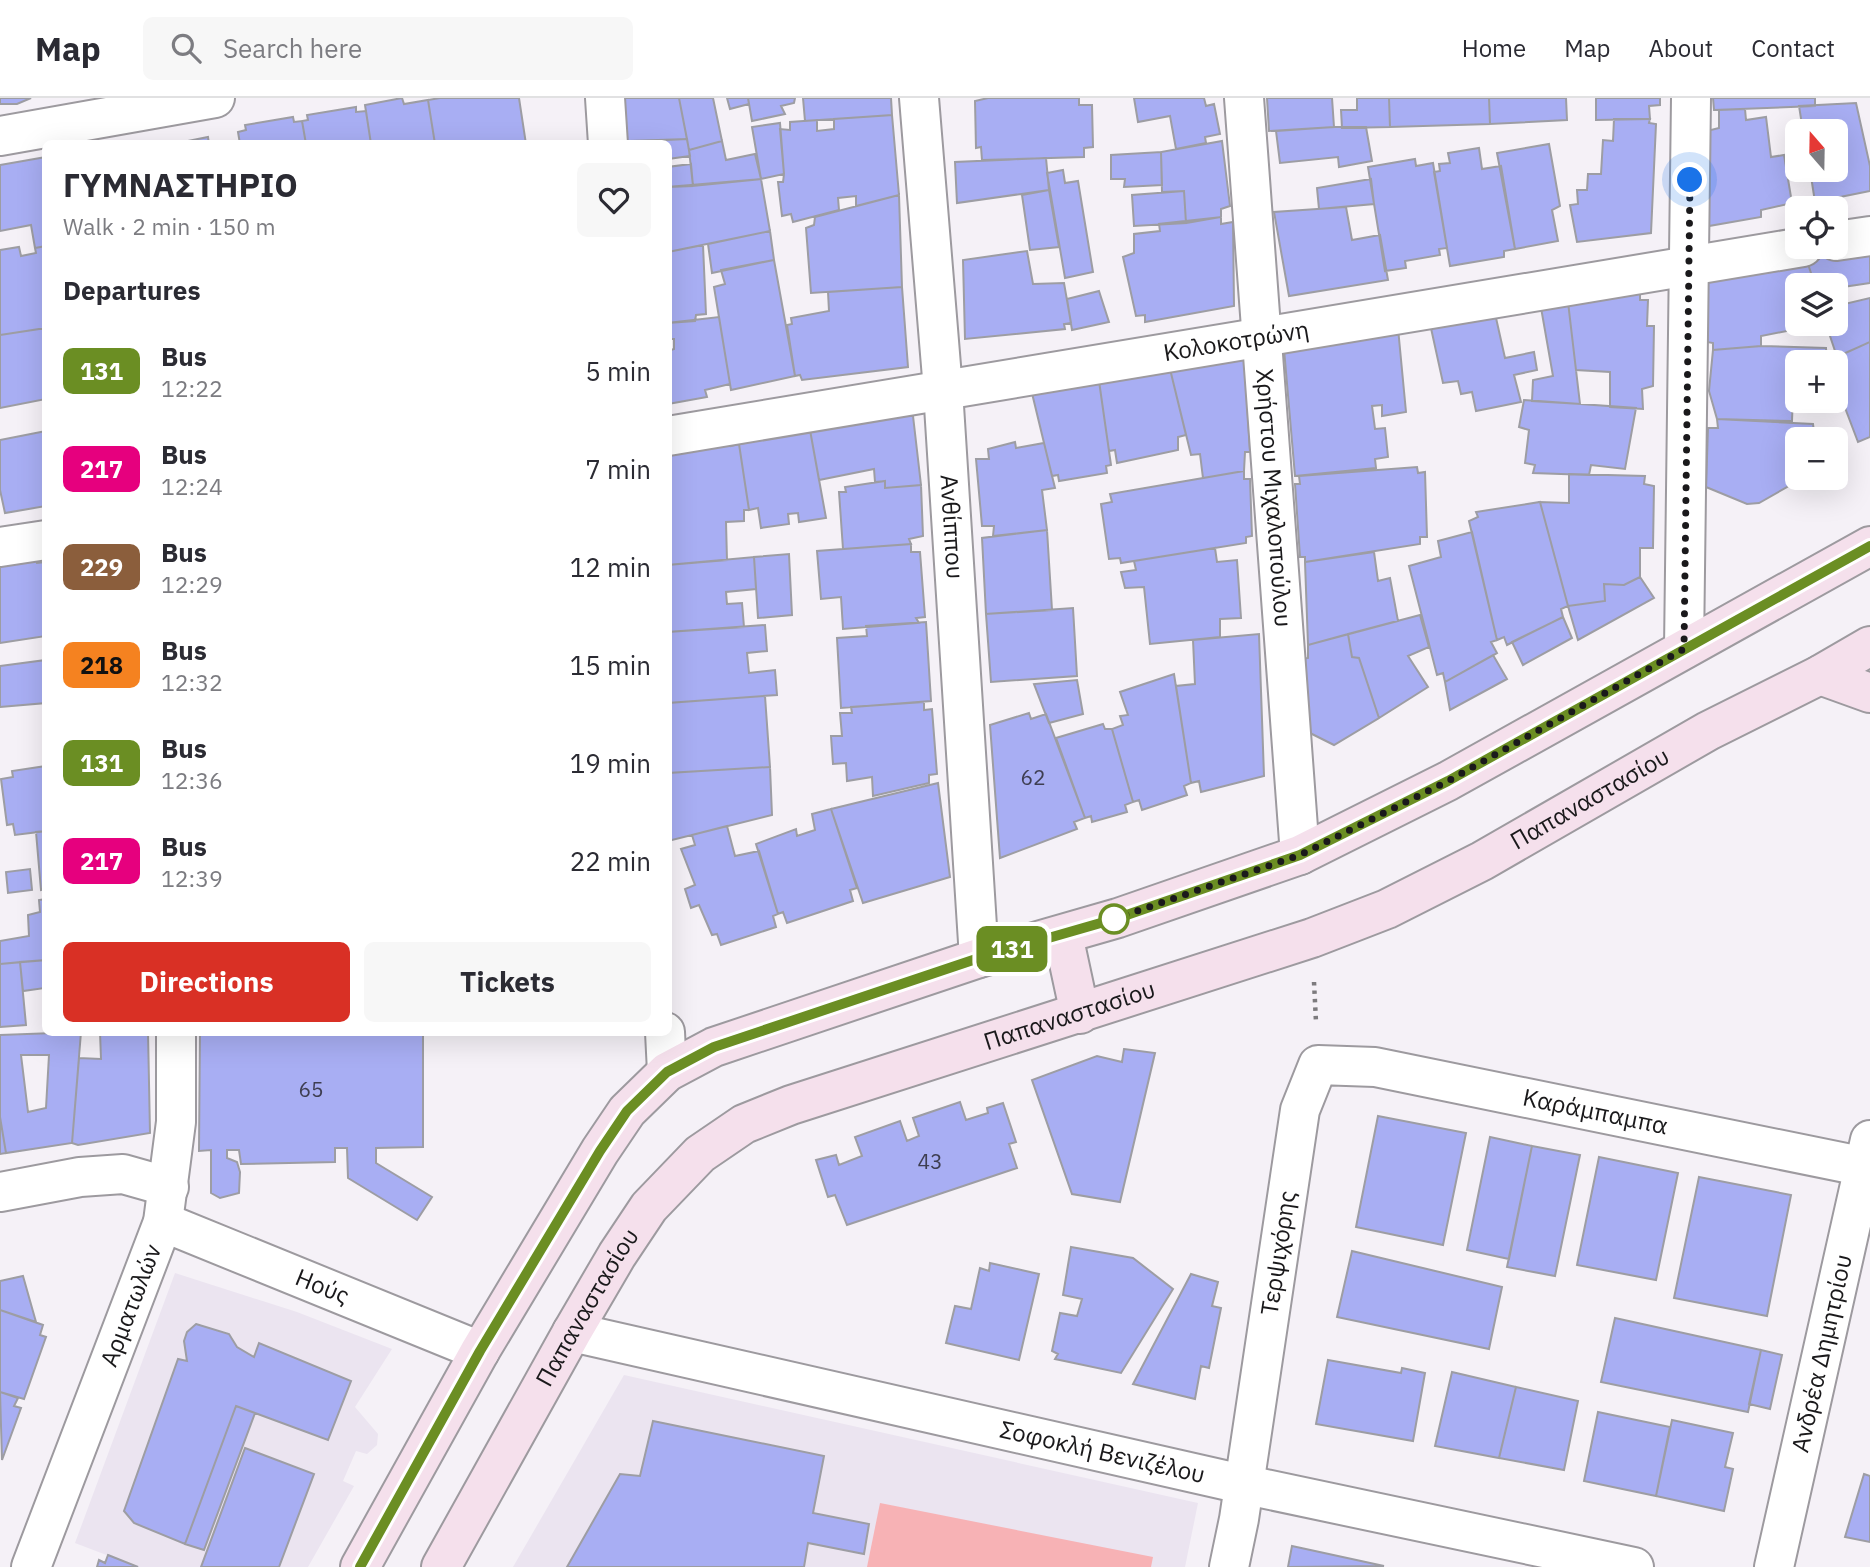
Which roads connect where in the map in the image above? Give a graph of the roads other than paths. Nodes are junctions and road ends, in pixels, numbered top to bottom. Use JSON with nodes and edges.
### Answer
{"nodes":[{"id":1,"x":215,"y":98,"type":"edge"},
{"id":2,"x":605,"y":98,"type":"edge"},
{"id":3,"x":919,"y":98,"type":"edge"},
{"id":4,"x":1244,"y":98,"type":"edge"},
{"id":5,"x":1691,"y":98,"type":"edge"},
{"id":6,"x":105,"y":120,"type":"edge"},
{"id":7,"x":0,"y":136,"type":"edge"},
{"id":8,"x":608,"y":140,"type":"edge"},
{"id":9,"x":1870,"y":236,"type":"edge"},
{"id":10,"x":1848,"y":239,"type":"edge"},
{"id":11,"x":1785,"y":250,"type":"edge"},
{"id":12,"x":1689,"y":265,"type":"junction"},
{"id":13,"x":1261,"y":337,"type":"junction"},
{"id":14,"x":943,"y":390,"type":"junction"},
{"id":15,"x":672,"y":435,"type":"edge"},
{"id":16,"x":42,"y":541,"type":"edge"},
{"id":17,"x":1870,"y":546,"type":"edge"},
{"id":18,"x":0,"y":547,"type":"edge"},
{"id":19,"x":1870,"y":646,"type":"edge"},
{"id":20,"x":1684,"y":649,"type":"junction"},
{"id":21,"x":1820,"y":676,"type":"junction"},
{"id":22,"x":1870,"y":693,"type":"edge"},
{"id":23,"x":1300,"y":855,"type":"junction"},
{"id":24,"x":1063,"y":935,"type":"junction"},
{"id":25,"x":979,"y":958,"type":"junction"},
{"id":26,"x":1080,"y":1014,"type":"junction"},
{"id":27,"x":176,"y":1036,"type":"edge"},
{"id":28,"x":665,"y":1036,"type":"edge"},
{"id":29,"x":1318,"y":1065,"type":"joint"},
{"id":30,"x":667,"y":1072,"type":"junction"},
{"id":31,"x":1868,"y":1158,"type":"edge"},
{"id":32,"x":0,"y":1192,"type":"edge"},
{"id":33,"x":166,"y":1204,"type":"junction"},
{"id":34,"x":572,"y":1332,"type":"junction"},
{"id":35,"x":480,"y":1351,"type":"junction"},
{"id":36,"x":1242,"y":1484,"type":"junction"},
{"id":37,"x":31,"y":1567,"type":"edge"},
{"id":38,"x":360,"y":1567,"type":"edge"},
{"id":39,"x":441,"y":1567,"type":"edge"},
{"id":40,"x":1228,"y":1567,"type":"edge"},
{"id":41,"x":1634,"y":1567,"type":"edge"},
{"id":42,"x":1774,"y":1567,"type":"edge"}],
"edges":[{"from":1,"to":6,"type":"street"},
{"from":2,"to":8,"type":"street"},
{"from":3,"to":14,"type":"street","name":"Ανθίππου"},
{"from":4,"to":13,"type":"street","name":"Χρήστου Μιχαλοπούλου"},
{"from":5,"to":12,"type":"street"},
{"from":6,"to":7,"type":"street"},
{"from":9,"to":10,"type":"street"},
{"from":11,"to":12,"type":"street","name":"Κολοκοτρώνη"},
{"from":12,"to":13,"type":"street","name":"Κολοκοτρώνη"},
{"from":12,"to":20,"type":"street"},
{"from":13,"to":14,"type":"street","name":"Κολοκοτρώνη"},
{"from":13,"to":23,"type":"street","name":"Χρήστου Μιχαλοπούλου"},
{"from":14,"to":15,"type":"street","name":"Κολοκοτρώνη"},
{"from":14,"to":25,"type":"street","name":"Ανθίππου"},
{"from":16,"to":18,"type":"street"},
{"from":17,"to":20,"type":"street"},
{"from":19,"to":21,"type":"street","name":"Παπαναστασίου"},
{"from":20,"to":23,"type":"street"},
{"from":21,"to":22,"type":"street"},
{"from":21,"to":26,"type":"street","name":"Παπαναστασίου"},
{"from":23,"to":24,"type":"street"},
{"from":24,"to":25,"type":"street"},
{"from":24,"to":26,"type":"street"},
{"from":25,"to":30,"type":"street"},
{"from":26,"to":34,"type":"street","name":"Παπαναστασίου"},
{"from":27,"to":33,"type":"street","name":"Αρματωλών"},
{"from":28,"to":30,"type":"street"},
{"from":29,"to":31,"type":"street","name":"Καράμπαμπα"},
{"from":29,"to":36,"type":"street","name":"Τερψιχόρης"},
{"from":30,"to":35,"type":"street"},
{"from":31,"to":42,"type":"street","name":"Ανδρέα Δημητρίου"},
{"from":32,"to":33,"type":"street","name":"Ηούς"},
{"from":33,"to":35,"type":"street","name":"Ηούς"},
{"from":33,"to":37,"type":"street","name":"Αρματωλών"},
{"from":34,"to":36,"type":"street","name":"Σοφοκλή Βενιζέλου"},
{"from":34,"to":39,"type":"street","name":"Παπαναστασίου"},
{"from":35,"to":38,"type":"street"},
{"from":36,"to":40,"type":"street","name":"Τερψιχόρης"},
{"from":36,"to":41,"type":"street","name":"Σοφοκλή Βενιζέλου"}]}
